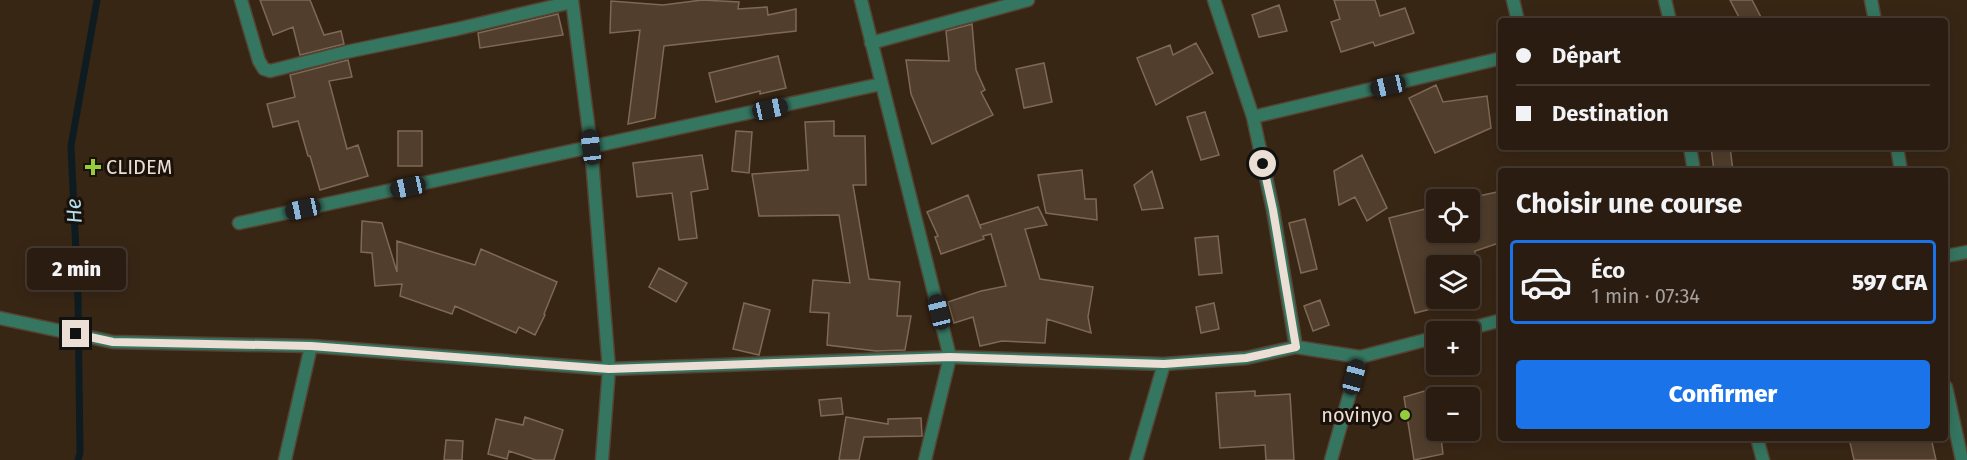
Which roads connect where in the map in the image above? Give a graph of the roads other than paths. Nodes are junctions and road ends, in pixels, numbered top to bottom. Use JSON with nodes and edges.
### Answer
{"nodes":[{"id":1,"x":241,"y":0,"type":"edge"},
{"id":2,"x":861,"y":0,"type":"edge"},
{"id":3,"x":1028,"y":0,"type":"edge"},
{"id":4,"x":1214,"y":0,"type":"edge"},
{"id":5,"x":1513,"y":0,"type":"edge"},
{"id":6,"x":1665,"y":0,"type":"edge"},
{"id":7,"x":1871,"y":0,"type":"edge"},
{"id":8,"x":572,"y":1,"type":"edge"},
{"id":9,"x":1517,"y":18,"type":"edge"},
{"id":10,"x":1669,"y":18,"type":"edge"},
{"id":11,"x":1874,"y":18,"type":"edge"},
{"id":12,"x":871,"y":43,"type":"junction"},
{"id":13,"x":1498,"y":59,"type":"edge"},
{"id":14,"x":881,"y":84,"type":"junction"},
{"id":15,"x":1253,"y":117,"type":"junction"},
{"id":16,"x":591,"y":147,"type":"junction"},
{"id":17,"x":1690,"y":150,"type":"edge"},
{"id":18,"x":1898,"y":150,"type":"edge"},
{"id":19,"x":1694,"y":168,"type":"edge"},
{"id":20,"x":1900,"y":168,"type":"edge"},
{"id":21,"x":239,"y":222,"type":"dead end"},
{"id":22,"x":1967,"y":252,"type":"edge"},
{"id":23,"x":1948,"y":256,"type":"edge"},
{"id":24,"x":0,"y":318,"type":"edge"},
{"id":25,"x":1498,"y":321,"type":"edge"},
{"id":26,"x":1480,"y":326,"type":"edge"},
{"id":27,"x":1426,"y":340,"type":"edge"},
{"id":28,"x":311,"y":346,"type":"junction"},
{"id":29,"x":1296,"y":347,"type":"junction"},
{"id":30,"x":950,"y":357,"type":"junction"},
{"id":31,"x":1360,"y":357,"type":"junction"},
{"id":32,"x":1164,"y":364,"type":"junction"},
{"id":33,"x":609,"y":369,"type":"junction"},
{"id":34,"x":1948,"y":396,"type":"edge"},
{"id":35,"x":1758,"y":441,"type":"edge"},
{"id":36,"x":285,"y":460,"type":"edge"},
{"id":37,"x":602,"y":460,"type":"edge"},
{"id":38,"x":925,"y":460,"type":"edge"},
{"id":39,"x":1136,"y":460,"type":"edge"},
{"id":40,"x":1331,"y":460,"type":"edge"},
{"id":41,"x":1763,"y":460,"type":"edge"},
{"id":42,"x":1962,"y":460,"type":"edge"}],
"edges":[{"from":1,"to":8,"type":"street"},
{"from":2,"to":12,"type":"street"},
{"from":3,"to":12,"type":"street"},
{"from":4,"to":15,"type":"street"},
{"from":5,"to":9,"type":"street"},
{"from":6,"to":10,"type":"street"},
{"from":7,"to":11,"type":"street"},
{"from":8,"to":16,"type":"street"},
{"from":12,"to":14,"type":"street"},
{"from":13,"to":15,"type":"street"},
{"from":14,"to":16,"type":"street"},
{"from":14,"to":30,"type":"street"},
{"from":15,"to":29,"type":"street"},
{"from":16,"to":21,"type":"street"},
{"from":16,"to":33,"type":"street"},
{"from":17,"to":19,"type":"street"},
{"from":18,"to":20,"type":"street"},
{"from":22,"to":23,"type":"street"},
{"from":24,"to":28,"type":"street"},
{"from":25,"to":26,"type":"street"},
{"from":27,"to":31,"type":"street"},
{"from":28,"to":33,"type":"street"},
{"from":28,"to":36,"type":"street"},
{"from":29,"to":31,"type":"street"},
{"from":29,"to":32,"type":"street"},
{"from":30,"to":32,"type":"street"},
{"from":30,"to":33,"type":"street"},
{"from":30,"to":38,"type":"street"},
{"from":31,"to":40,"type":"street"},
{"from":32,"to":39,"type":"street"},
{"from":33,"to":37,"type":"street"},
{"from":34,"to":42,"type":"street"},
{"from":35,"to":41,"type":"street"}]}
